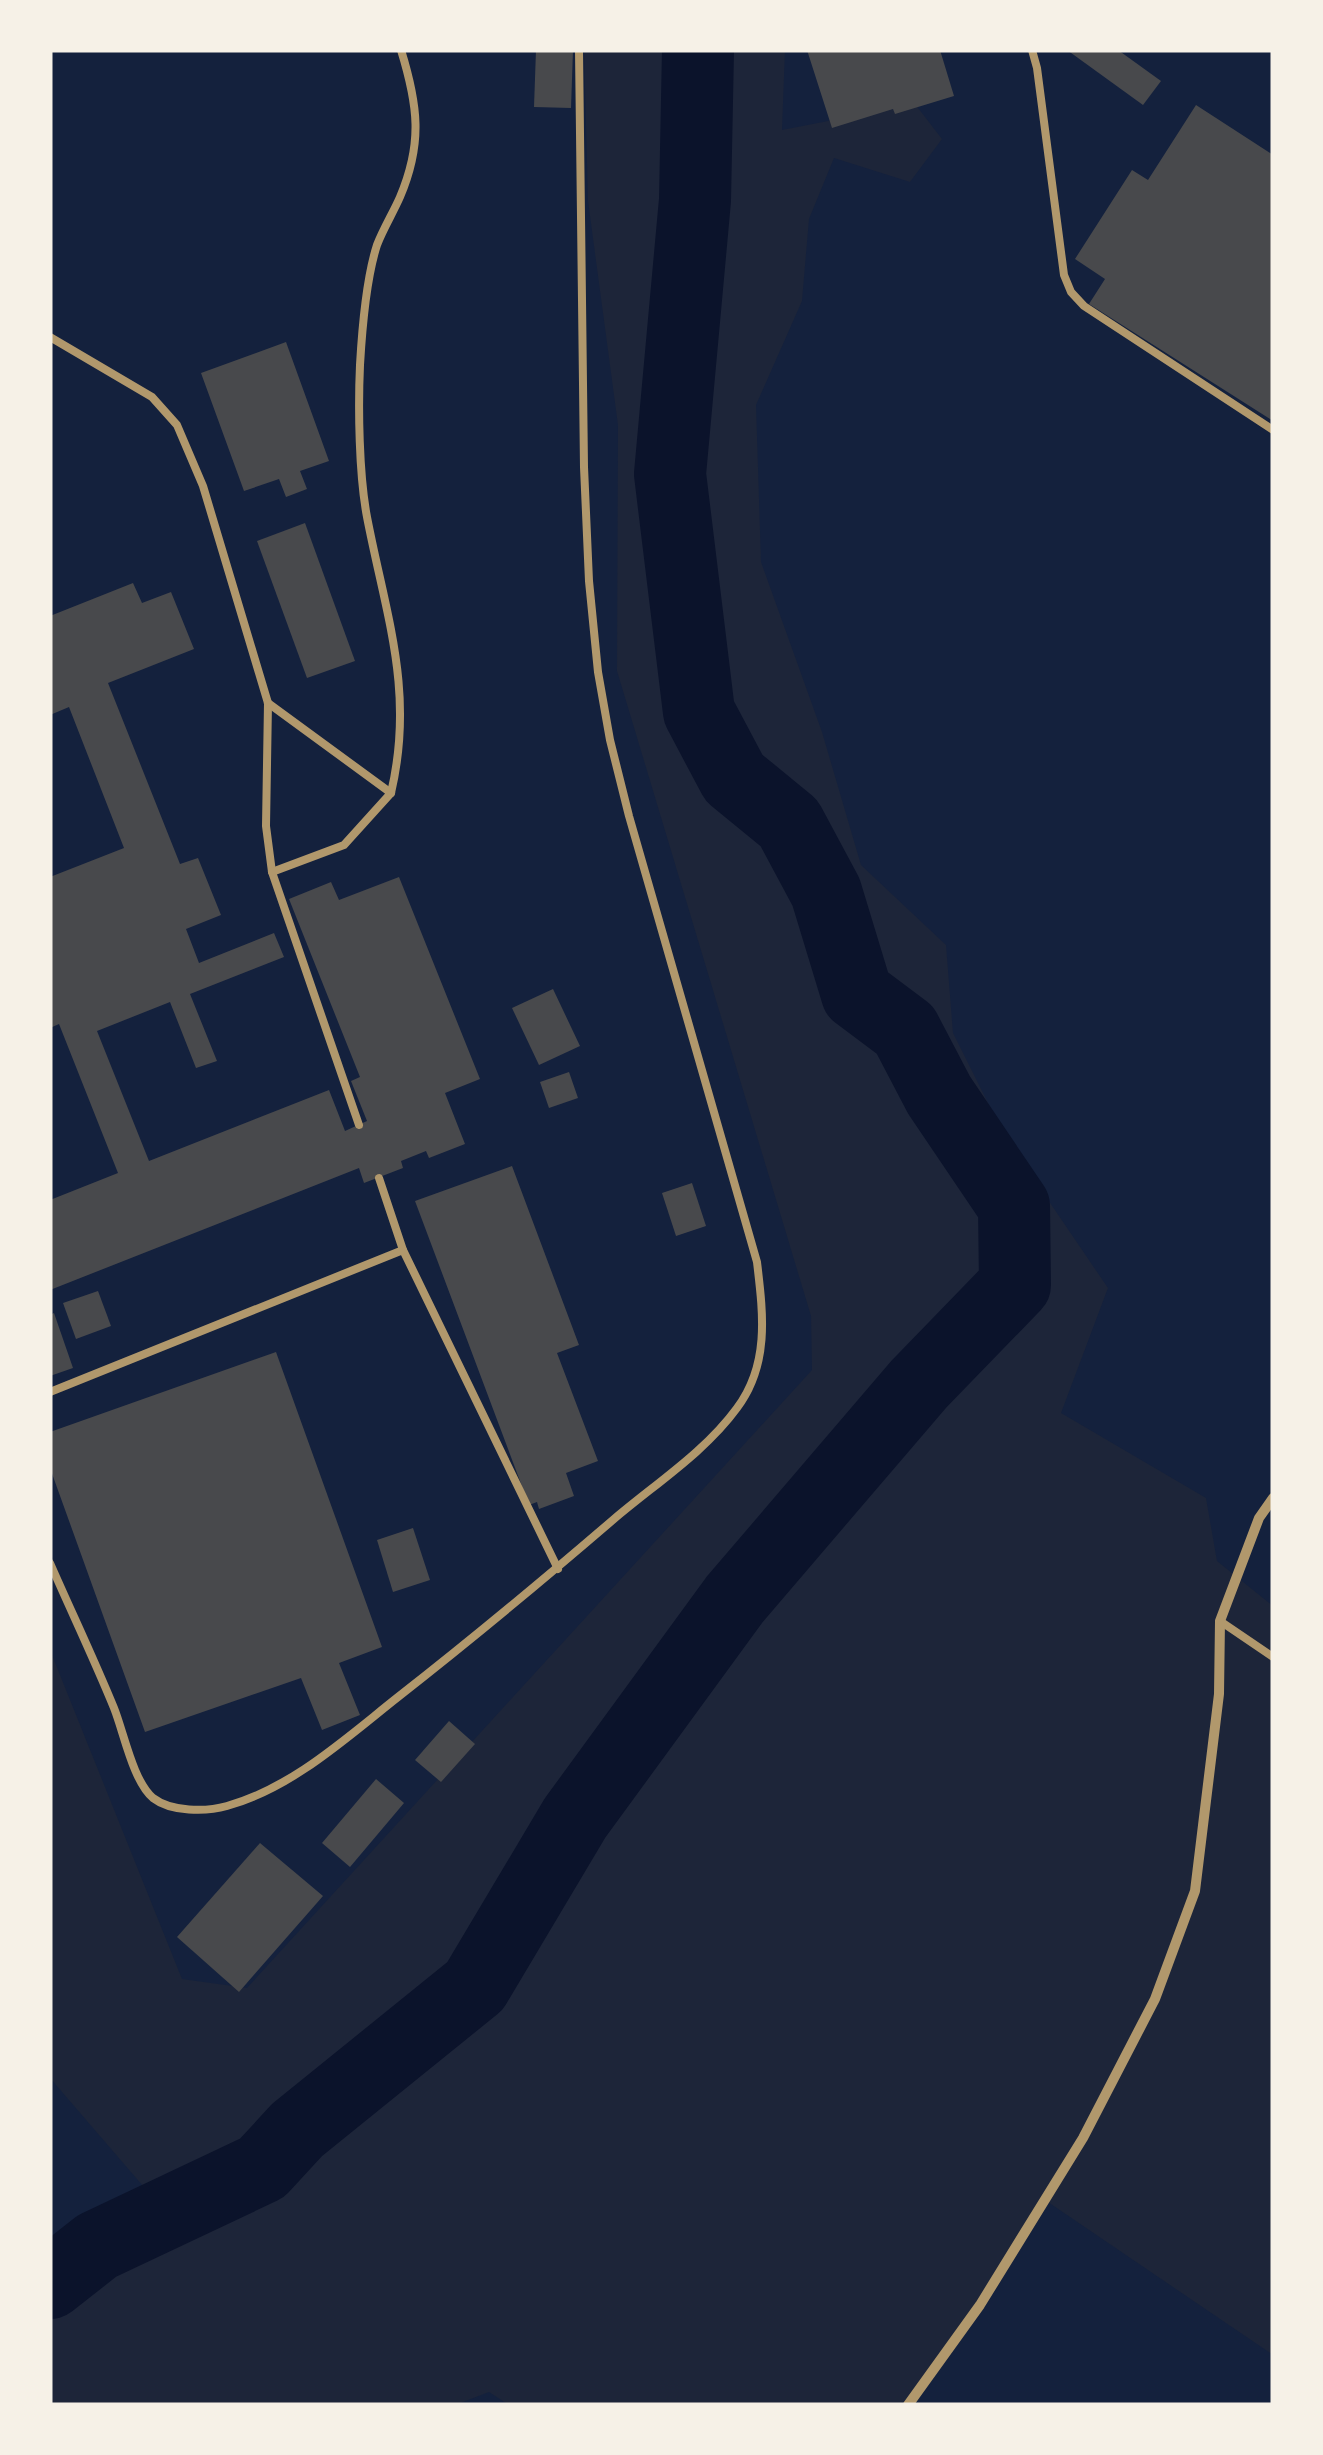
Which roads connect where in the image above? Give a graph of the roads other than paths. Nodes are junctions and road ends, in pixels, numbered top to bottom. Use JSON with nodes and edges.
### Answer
{"nodes":[{"id":1,"x":401,"y":50,"type":"edge"},
{"id":2,"x":579,"y":50,"type":"edge"},
{"id":3,"x":1032,"y":50,"type":"edge"},
{"id":4,"x":50,"y":337,"type":"edge"},
{"id":5,"x":1273,"y":430,"type":"edge"},
{"id":6,"x":268,"y":703,"type":"junction"},
{"id":7,"x":391,"y":793,"type":"junction"},
{"id":8,"x":272,"y":872,"type":"junction"},
{"id":9,"x":359,"y":1125,"type":"dead end"},
{"id":10,"x":379,"y":1178,"type":"dead end"},
{"id":11,"x":402,"y":1250,"type":"junction"},
{"id":12,"x":50,"y":1392,"type":"edge"},
{"id":13,"x":1273,"y":1498,"type":"edge"},
{"id":14,"x":50,"y":1563,"type":"edge"},
{"id":15,"x":558,"y":1569,"type":"junction"},
{"id":16,"x":1220,"y":1621,"type":"junction"},
{"id":17,"x":1273,"y":1657,"type":"edge"},
{"id":18,"x":908,"y":2405,"type":"edge"}],
"edges":[{"from":1,"to":7,"type":"lane"},
{"from":2,"to":15,"type":"lane"},
{"from":3,"to":5,"type":"lane"},
{"from":4,"to":6,"type":"lane"},
{"from":6,"to":7,"type":"lane"},
{"from":6,"to":8,"type":"lane"},
{"from":7,"to":8,"type":"lane"},
{"from":8,"to":9,"type":"lane"},
{"from":10,"to":11,"type":"lane"},
{"from":11,"to":12,"type":"lane"},
{"from":11,"to":15,"type":"lane"},
{"from":13,"to":16,"type":"street"},
{"from":14,"to":15,"type":"lane"},
{"from":16,"to":17,"type":"lane"},
{"from":16,"to":18,"type":"street"}]}
